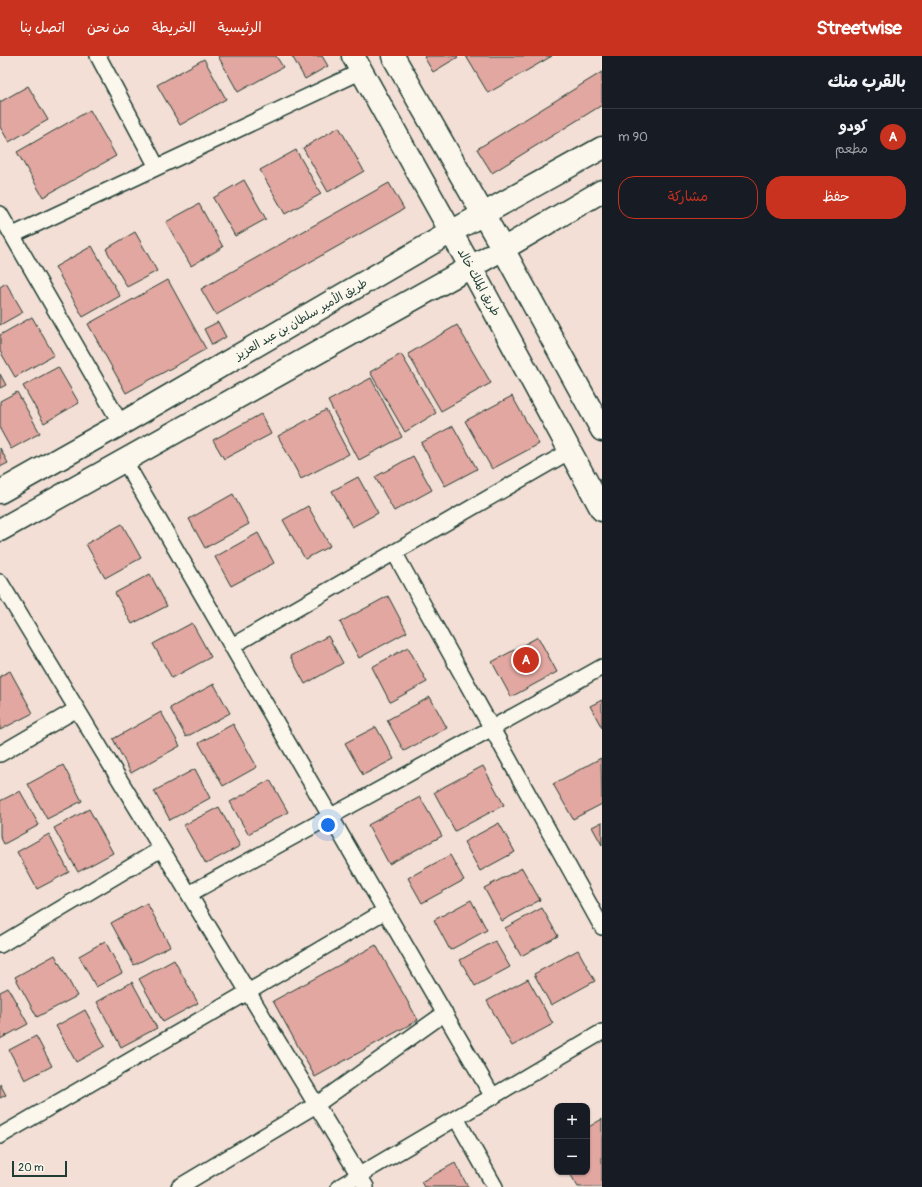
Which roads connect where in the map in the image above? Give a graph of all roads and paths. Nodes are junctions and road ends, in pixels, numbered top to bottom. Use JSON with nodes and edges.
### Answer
{"nodes":[{"id":1,"x":98,"y":56,"type":"edge"},
{"id":2,"x":393,"y":56,"type":"edge"},
{"id":3,"x":357,"y":64,"type":"edge"},
{"id":4,"x":602,"y":148,"type":"edge"},
{"id":5,"x":157,"y":167,"type":"junction"},
{"id":6,"x":602,"y":191,"type":"edge"},
{"id":7,"x":0,"y":214,"type":"edge"},
{"id":8,"x":483,"y":214,"type":"junction"},
{"id":9,"x":451,"y":232,"type":"junction"},
{"id":10,"x":13,"y":235,"type":"junction"},
{"id":11,"x":503,"y":249,"type":"junction"},
{"id":12,"x":470,"y":266,"type":"junction"},
{"id":13,"x":120,"y":424,"type":"junction"},
{"id":14,"x":602,"y":430,"type":"edge"},
{"id":15,"x":570,"y":451,"type":"junction"},
{"id":16,"x":124,"y":460,"type":"junction"},
{"id":17,"x":0,"y":492,"type":"edge"},
{"id":18,"x":602,"y":510,"type":"edge"},
{"id":19,"x":0,"y":530,"type":"edge"},
{"id":20,"x":394,"y":552,"type":"junction"},
{"id":21,"x":0,"y":582,"type":"edge"},
{"id":22,"x":232,"y":646,"type":"junction"},
{"id":23,"x":602,"y":667,"type":"edge"},
{"id":24,"x":77,"y":709,"type":"junction"},
{"id":25,"x":492,"y":729,"type":"junction"},
{"id":26,"x":0,"y":754,"type":"edge"},
{"id":27,"x":331,"y":816,"type":"junction"},
{"id":28,"x":161,"y":849,"type":"junction"},
{"id":29,"x":189,"y":894,"type":"junction"},
{"id":30,"x":385,"y":911,"type":"junction"},
{"id":31,"x":602,"y":927,"type":"edge"},
{"id":32,"x":0,"y":945,"type":"edge"},
{"id":33,"x":248,"y":992,"type":"junction"},
{"id":34,"x":445,"y":1014,"type":"junction"},
{"id":35,"x":602,"y":1032,"type":"edge"},
{"id":36,"x":493,"y":1097,"type":"junction"},
{"id":37,"x":316,"y":1105,"type":"junction"},
{"id":38,"x":456,"y":1118,"type":"junction"},
{"id":39,"x":0,"y":1136,"type":"edge"},
{"id":40,"x":362,"y":1181,"type":"edge"},
{"id":41,"x":179,"y":1187,"type":"edge"},
{"id":42,"x":339,"y":1187,"type":"edge"},
{"id":43,"x":494,"y":1187,"type":"edge"}],
"edges":[{"from":1,"to":5,"type":"street"},
{"from":2,"to":8,"type":"main road"},
{"from":3,"to":5,"type":"street"},
{"from":3,"to":9,"type":"main road","name":"طريق الملك خالد"},
{"from":4,"to":8,"type":"main road","name":"طريق الأمير سلطان بن عبد العزيز"},
{"from":5,"to":10,"type":"street"},
{"from":6,"to":11,"type":"main road"},
{"from":7,"to":10,"type":"street"},
{"from":8,"to":9,"type":"main road","name":"طريق الأمير سلطان بن عبد العزيز"},
{"from":8,"to":11,"type":"main road"},
{"from":9,"to":12,"type":"main road","name":"طريق الملك خالد"},
{"from":9,"to":13,"type":"main road","name":"طريق الأمير سلطان بن عبد العزيز"},
{"from":10,"to":13,"type":"street"},
{"from":11,"to":12,"type":"main road"},
{"from":11,"to":14,"type":"main road"},
{"from":12,"to":15,"type":"main road","name":"طريق الملك خالد"},
{"from":12,"to":16,"type":"main road"},
{"from":13,"to":17,"type":"main road","name":"طريق الأمير سلطان بن عبد العزيز"},
{"from":15,"to":18,"type":"main road","name":"طريق الملك خالد"},
{"from":15,"to":20,"type":"street"},
{"from":16,"to":19,"type":"main road"},
{"from":16,"to":22,"type":"street"},
{"from":20,"to":22,"type":"street"},
{"from":20,"to":25,"type":"street"},
{"from":21,"to":24,"type":"street"},
{"from":22,"to":27,"type":"street"},
{"from":23,"to":25,"type":"street"},
{"from":24,"to":26,"type":"street"},
{"from":24,"to":28,"type":"street"},
{"from":25,"to":27,"type":"street"},
{"from":25,"to":31,"type":"street"},
{"from":27,"to":29,"type":"street"},
{"from":27,"to":30,"type":"street"},
{"from":28,"to":29,"type":"street"},
{"from":28,"to":32,"type":"street"},
{"from":29,"to":33,"type":"street"},
{"from":30,"to":33,"type":"street"},
{"from":30,"to":34,"type":"street"},
{"from":33,"to":37,"type":"street"},
{"from":33,"to":39,"type":"street"},
{"from":34,"to":36,"type":"street"},
{"from":34,"to":37,"type":"street"},
{"from":35,"to":36,"type":"street"},
{"from":36,"to":38,"type":"street"},
{"from":37,"to":40,"type":"street"},
{"from":37,"to":41,"type":"street"},
{"from":38,"to":40,"type":"street"},
{"from":38,"to":43,"type":"street"},
{"from":40,"to":42,"type":"street"}]}
